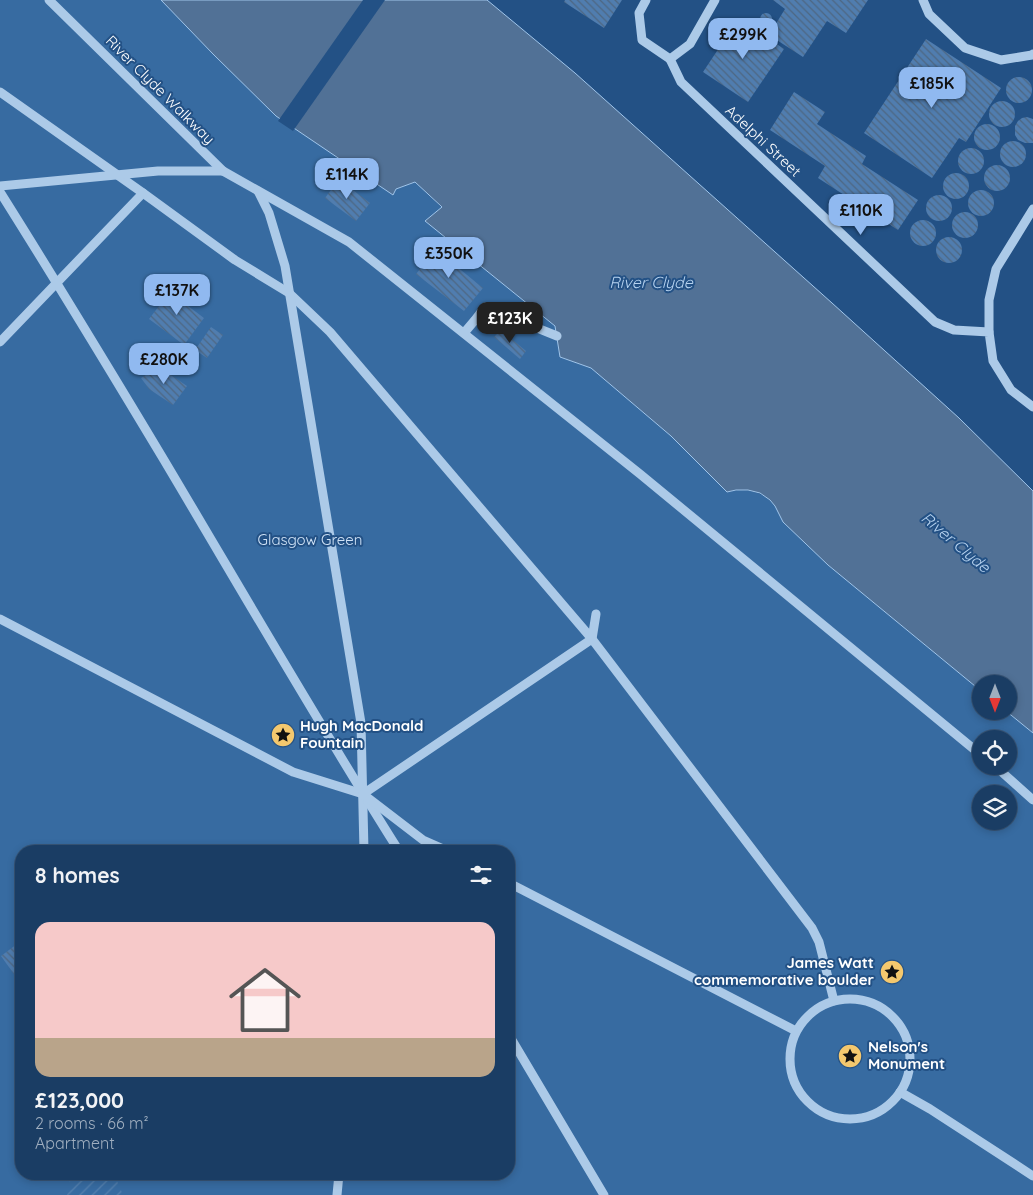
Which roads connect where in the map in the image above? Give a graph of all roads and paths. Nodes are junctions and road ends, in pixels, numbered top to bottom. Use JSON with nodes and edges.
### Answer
{"nodes":[{"id":1,"x":50,"y":0,"type":"edge"},
{"id":2,"x":646,"y":0,"type":"edge"},
{"id":3,"x":714,"y":0,"type":"edge"},
{"id":4,"x":923,"y":0,"type":"edge"},
{"id":5,"x":1033,"y":54,"type":"edge"},
{"id":6,"x":670,"y":58,"type":"junction"},
{"id":7,"x":0,"y":92,"type":"edge"},
{"id":8,"x":223,"y":171,"type":"junction"},
{"id":9,"x":119,"y":176,"type":"junction"},
{"id":10,"x":0,"y":186,"type":"edge"},
{"id":11,"x":258,"y":191,"type":"junction"},
{"id":12,"x":0,"y":192,"type":"edge"},
{"id":13,"x":143,"y":192,"type":"junction"},
{"id":14,"x":1033,"y":209,"type":"edge"},
{"id":15,"x":57,"y":283,"type":"junction"},
{"id":16,"x":289,"y":293,"type":"junction"},
{"id":17,"x":989,"y":332,"type":"junction"},
{"id":18,"x":464,"y":333,"type":"junction"},
{"id":19,"x":557,"y":336,"type":"dead end"},
{"id":20,"x":0,"y":342,"type":"edge"},
{"id":21,"x":1033,"y":407,"type":"edge"},
{"id":22,"x":596,"y":614,"type":"dead end"},
{"id":23,"x":0,"y":619,"type":"edge"},
{"id":24,"x":592,"y":639,"type":"junction"},
{"id":25,"x":972,"y":748,"type":"edge"},
{"id":26,"x":1004,"y":775,"type":"edge"},
{"id":27,"x":363,"y":794,"type":"junction"},
{"id":28,"x":1033,"y":800,"type":"edge"},
{"id":29,"x":364,"y":845,"type":"edge"},
{"id":30,"x":396,"y":845,"type":"edge"},
{"id":31,"x":434,"y":845,"type":"edge"},
{"id":32,"x":515,"y":886,"type":"edge"},
{"id":33,"x":834,"y":1001,"type":"junction"},
{"id":34,"x":796,"y":1031,"type":"junction"},
{"id":35,"x":515,"y":1045,"type":"edge"},
{"id":36,"x":900,"y":1092,"type":"junction"},
{"id":37,"x":1033,"y":1176,"type":"edge"},
{"id":38,"x":338,"y":1180,"type":"edge"},
{"id":39,"x":337,"y":1195,"type":"edge"},
{"id":40,"x":604,"y":1195,"type":"edge"}],
"edges":[{"from":1,"to":8,"type":"street","name":"River Clyde Walkway"},
{"from":2,"to":6,"type":"street"},
{"from":3,"to":6,"type":"street"},
{"from":4,"to":5,"type":"street"},
{"from":6,"to":17,"type":"street","name":"Adelphi Street"},
{"from":7,"to":9,"type":"street"},
{"from":8,"to":9,"type":"street"},
{"from":8,"to":11,"type":"street","name":"River Clyde Walkway"},
{"from":9,"to":10,"type":"street"},
{"from":9,"to":13,"type":"street"},
{"from":11,"to":16,"type":"street"},
{"from":11,"to":18,"type":"street","name":"River Clyde Walkway"},
{"from":12,"to":15,"type":"street"},
{"from":13,"to":15,"type":"street"},
{"from":13,"to":16,"type":"street"},
{"from":14,"to":17,"type":"street"},
{"from":15,"to":20,"type":"street"},
{"from":15,"to":27,"type":"street"},
{"from":16,"to":24,"type":"street"},
{"from":16,"to":27,"type":"street"},
{"from":17,"to":21,"type":"street"},
{"from":18,"to":19,"type":"street"},
{"from":18,"to":25,"type":"street","name":"River Clyde Walkway"},
{"from":22,"to":24,"type":"street"},
{"from":23,"to":27,"type":"street"},
{"from":24,"to":27,"type":"street"},
{"from":24,"to":33,"type":"street"},
{"from":26,"to":28,"type":"street"},
{"from":27,"to":29,"type":"street"},
{"from":27,"to":30,"type":"street"},
{"from":27,"to":31,"type":"street"},
{"from":32,"to":34,"type":"street"},
{"from":33,"to":34,"type":"street"},
{"from":33,"to":36,"type":"street"},
{"from":34,"to":36,"type":"street"},
{"from":35,"to":40,"type":"street"},
{"from":36,"to":37,"type":"street"},
{"from":38,"to":39,"type":"street"}]}
